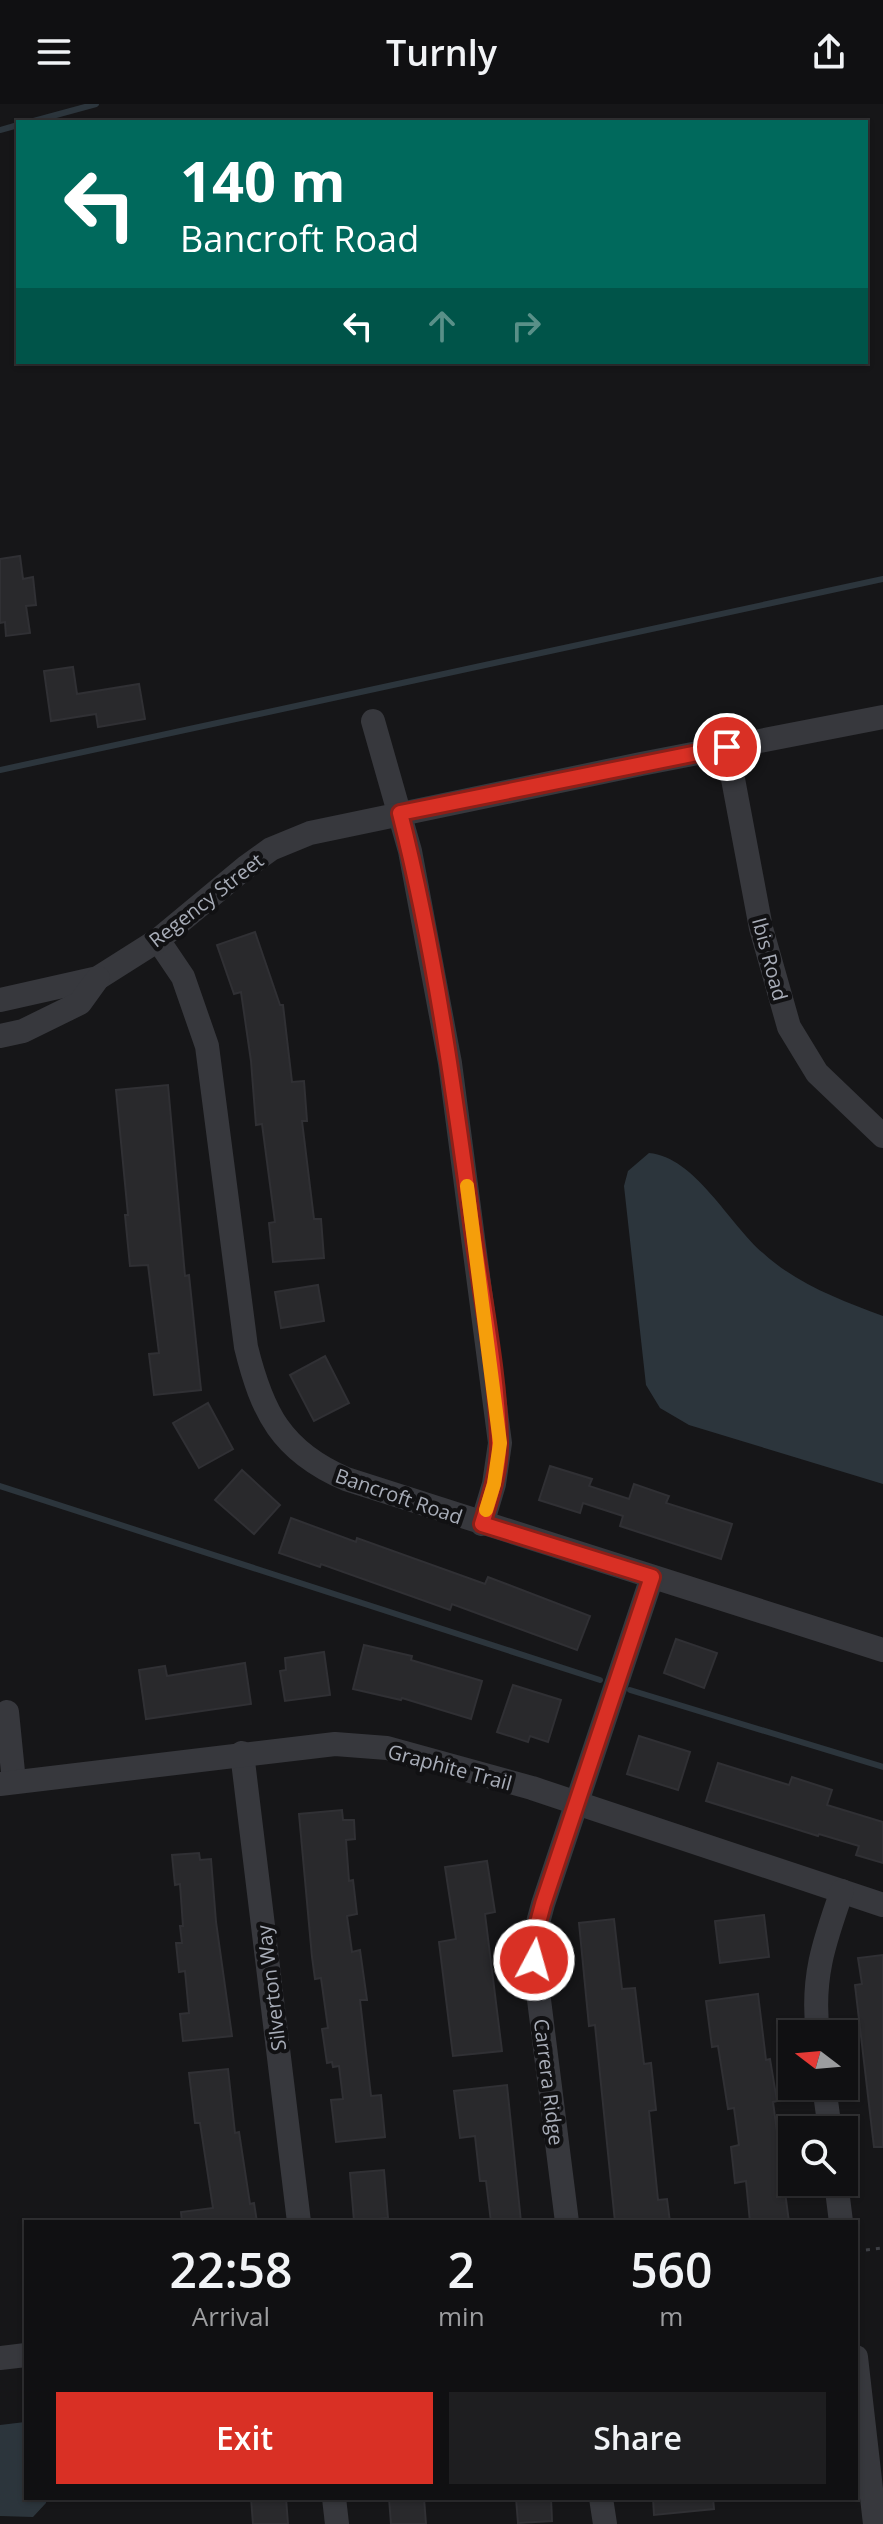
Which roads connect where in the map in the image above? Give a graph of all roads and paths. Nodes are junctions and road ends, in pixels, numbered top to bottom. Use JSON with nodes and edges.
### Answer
{"nodes":[{"id":1,"x":883,"y":717,"type":"edge"},
{"id":2,"x":373,"y":721,"type":"dead end"},
{"id":3,"x":727,"y":747,"type":"junction"},
{"id":4,"x":400,"y":813,"type":"junction"},
{"id":5,"x":158,"y":940,"type":"junction"},
{"id":6,"x":98,"y":978,"type":"junction"},
{"id":7,"x":0,"y":1000,"type":"edge"},
{"id":8,"x":0,"y":1036,"type":"edge"},
{"id":9,"x":883,"y":1136,"type":"edge"},
{"id":10,"x":482,"y":1524,"type":"junction"},
{"id":11,"x":652,"y":1577,"type":"junction"},
{"id":12,"x":883,"y":1650,"type":"edge"},
{"id":13,"x":7,"y":1712,"type":"dead end"},
{"id":14,"x":242,"y":1753,"type":"junction"},
{"id":15,"x":7,"y":1783,"type":"edge"},
{"id":16,"x":575,"y":1803,"type":"junction"},
{"id":17,"x":842,"y":1891,"type":"junction"},
{"id":18,"x":883,"y":1905,"type":"edge"},
{"id":19,"x":817,"y":2020,"type":"edge"},
{"id":20,"x":838,"y":2196,"type":"edge"},
{"id":21,"x":299,"y":2220,"type":"edge"},
{"id":22,"x":567,"y":2220,"type":"edge"},
{"id":23,"x":841,"y":2220,"type":"edge"},
{"id":24,"x":883,"y":2248,"type":"edge"},
{"id":25,"x":858,"y":2251,"type":"edge"},
{"id":26,"x":24,"y":2355,"type":"edge"},
{"id":27,"x":0,"y":2358,"type":"edge"},
{"id":28,"x":858,"y":2375,"type":"edge"},
{"id":29,"x":334,"y":2500,"type":"edge"},
{"id":30,"x":601,"y":2500,"type":"edge"},
{"id":31,"x":337,"y":2524,"type":"edge"},
{"id":32,"x":605,"y":2524,"type":"edge"},
{"id":33,"x":875,"y":2524,"type":"edge"}],
"edges":[{"from":1,"to":3,"type":"street","name":"Regency Street"},
{"from":2,"to":4,"type":"street"},
{"from":3,"to":4,"type":"street","name":"Regency Street"},
{"from":3,"to":9,"type":"street","name":"Ibis Road"},
{"from":4,"to":5,"type":"street","name":"Regency Street"},
{"from":4,"to":10,"type":"street"},
{"from":5,"to":6,"type":"street","name":"Regency Street"},
{"from":5,"to":10,"type":"street","name":"Bancroft Road"},
{"from":6,"to":7,"type":"street","name":"Regency Street"},
{"from":6,"to":8,"type":"street","name":"Regency Street"},
{"from":10,"to":11,"type":"street","name":"Bancroft Road"},
{"from":11,"to":12,"type":"street","name":"Bancroft Road"},
{"from":11,"to":16,"type":"street","name":"Carrera Ridge"},
{"from":13,"to":15,"type":"street"},
{"from":14,"to":15,"type":"street","name":"Graphite Trail"},
{"from":14,"to":16,"type":"street","name":"Graphite Trail"},
{"from":14,"to":21,"type":"street","name":"Silverton Way"},
{"from":16,"to":17,"type":"street","name":"Graphite Trail"},
{"from":16,"to":22,"type":"street","name":"Carrera Ridge"},
{"from":17,"to":18,"type":"street","name":"Graphite Trail"},
{"from":17,"to":19,"type":"street"},
{"from":20,"to":23,"type":"street"},
{"from":24,"to":25,"type":"path"},
{"from":26,"to":27,"type":"street"},
{"from":28,"to":33,"type":"street"},
{"from":29,"to":31,"type":"street"},
{"from":30,"to":32,"type":"street"}]}
